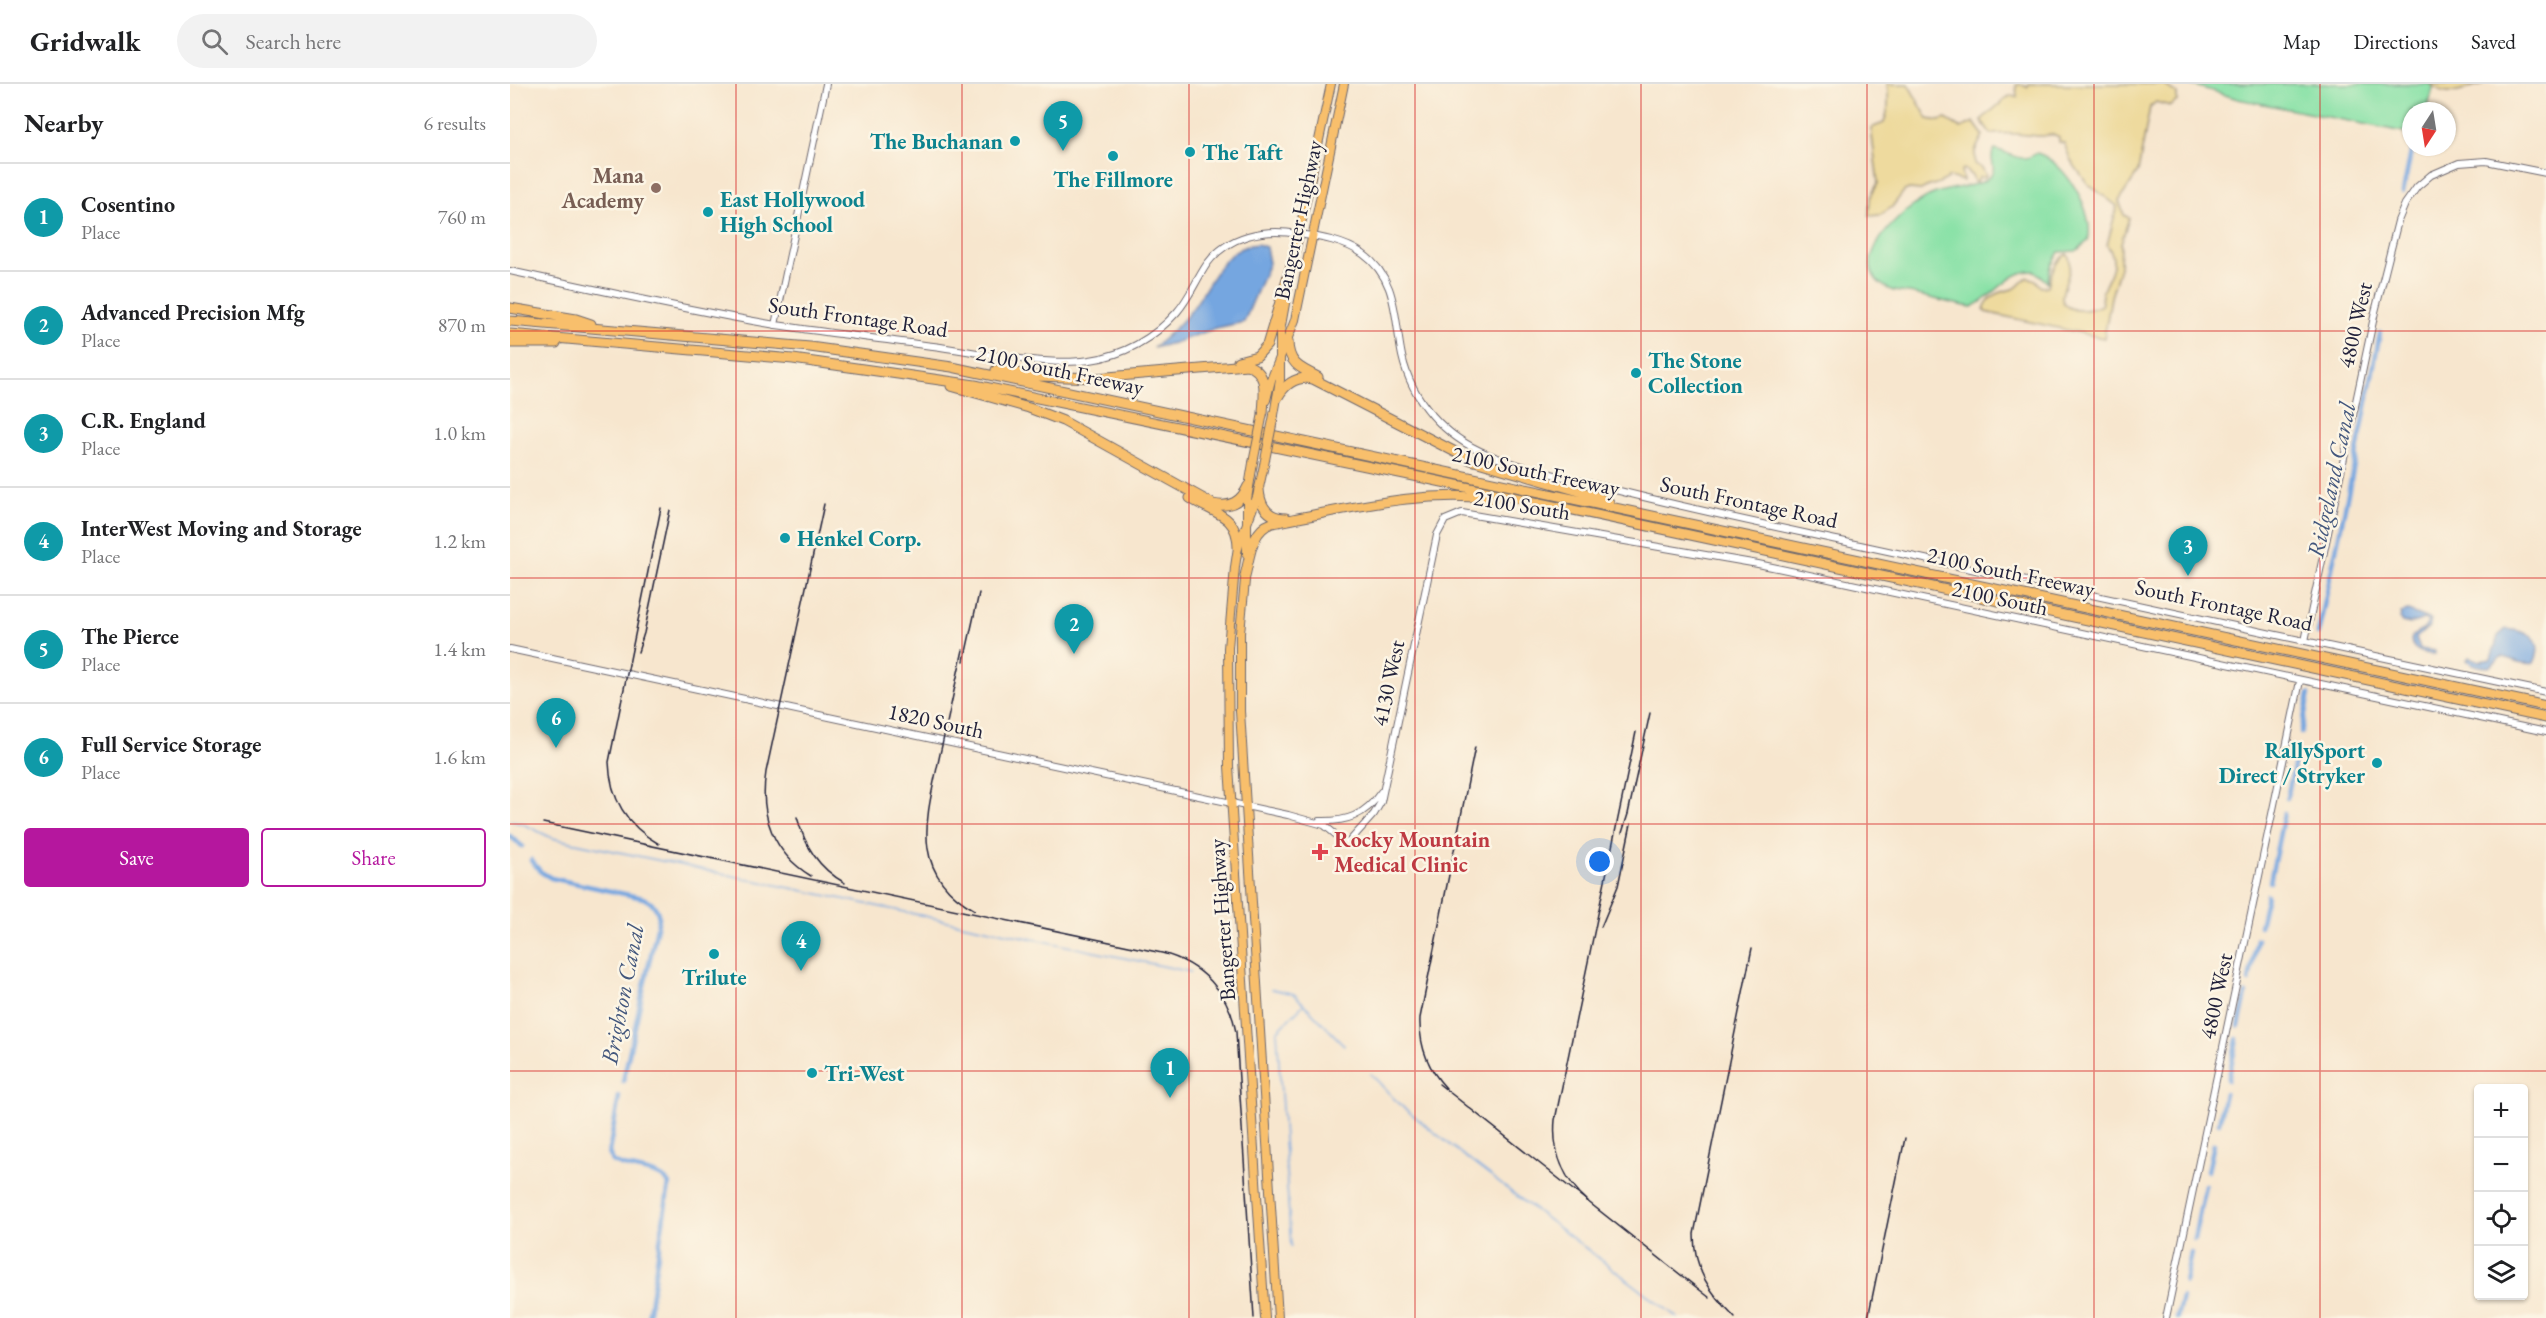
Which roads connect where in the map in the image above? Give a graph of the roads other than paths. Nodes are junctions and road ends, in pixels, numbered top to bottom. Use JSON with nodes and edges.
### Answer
{"nodes":[{"id":1,"x":825,"y":84,"type":"edge"},
{"id":2,"x":1331,"y":84,"type":"edge"},
{"id":3,"x":1344,"y":84,"type":"edge"},
{"id":4,"x":2546,"y":172,"type":"edge"},
{"id":5,"x":1299,"y":234,"type":"junction"},
{"id":6,"x":1313,"y":237,"type":"junction"},
{"id":7,"x":1295,"y":252,"type":"junction"},
{"id":8,"x":510,"y":271,"type":"edge"},
{"id":9,"x":510,"y":308,"type":"edge"},
{"id":10,"x":510,"y":321,"type":"edge"},
{"id":11,"x":775,"y":325,"type":"junction"},
{"id":12,"x":604,"y":329,"type":"junction"},
{"id":13,"x":510,"y":334,"type":"edge"},
{"id":14,"x":1288,"y":341,"type":"junction"},
{"id":15,"x":510,"y":344,"type":"edge"},
{"id":16,"x":676,"y":348,"type":"junction"},
{"id":17,"x":1279,"y":362,"type":"junction"},
{"id":18,"x":952,"y":367,"type":"junction"},
{"id":19,"x":1193,"y":368,"type":"junction"},
{"id":20,"x":929,"y":378,"type":"junction"},
{"id":21,"x":1278,"y":397,"type":"junction"},
{"id":22,"x":1263,"y":412,"type":"junction"},
{"id":23,"x":1384,"y":416,"type":"junction"},
{"id":24,"x":1157,"y":474,"type":"junction"},
{"id":25,"x":1248,"y":486,"type":"junction"},
{"id":26,"x":1259,"y":489,"type":"junction"},
{"id":27,"x":1628,"y":510,"type":"junction"},
{"id":28,"x":1321,"y":513,"type":"junction"},
{"id":29,"x":1445,"y":520,"type":"joint"},
{"id":30,"x":1247,"y":521,"type":"junction"},
{"id":31,"x":1644,"y":525,"type":"junction"},
{"id":32,"x":1238,"y":547,"type":"junction"},
{"id":33,"x":1245,"y":576,"type":"junction"},
{"id":34,"x":2305,"y":641,"type":"junction"},
{"id":35,"x":510,"y":649,"type":"edge"},
{"id":36,"x":2300,"y":681,"type":"junction"},
{"id":37,"x":2546,"y":692,"type":"edge"},
{"id":38,"x":2546,"y":706,"type":"edge"},
{"id":39,"x":2546,"y":718,"type":"edge"},
{"id":40,"x":2546,"y":732,"type":"edge"},
{"id":41,"x":1385,"y":783,"type":"junction"},
{"id":42,"x":1232,"y":803,"type":"junction"},
{"id":43,"x":1244,"y":806,"type":"junction"},
{"id":44,"x":1315,"y":821,"type":"junction"},
{"id":45,"x":1347,"y":843,"type":"joint"},
{"id":46,"x":1265,"y":1318,"type":"edge"},
{"id":47,"x":1278,"y":1318,"type":"edge"},
{"id":48,"x":2166,"y":1318,"type":"edge"}],
"edges":[{"from":1,"to":11,"type":"street"},
{"from":2,"to":5,"type":"highway","name":"Bangerter Highway"},
{"from":3,"to":6,"type":"highway","name":"Bangerter Highway"},
{"from":4,"to":34,"type":"street","name":"4800 West"},
{"from":5,"to":6,"type":"street","name":"South Frontage Road"},
{"from":5,"to":7,"type":"highway","name":"Bangerter Highway"},
{"from":5,"to":11,"type":"street","name":"South Frontage Road"},
{"from":6,"to":14,"type":"highway","name":"Bangerter Highway"},
{"from":6,"to":34,"type":"street","name":"South Frontage Road"},
{"from":7,"to":17,"type":"highway","name":"Bangerter Highway"},
{"from":7,"to":19,"type":"highway"},
{"from":8,"to":11,"type":"street","name":"South Frontage Road"},
{"from":9,"to":12,"type":"highway"},
{"from":10,"to":12,"type":"highway","name":"2100 South Freeway"},
{"from":12,"to":18,"type":"highway","name":"2100 South Freeway"},
{"from":13,"to":16,"type":"highway","name":"2100 South Freeway"},
{"from":14,"to":17,"type":"highway","name":"Bangerter Highway"},
{"from":14,"to":23,"type":"highway"},
{"from":15,"to":16,"type":"highway"},
{"from":16,"to":20,"type":"highway","name":"2100 South Freeway"},
{"from":17,"to":21,"type":"highway","name":"Bangerter Highway"},
{"from":17,"to":22,"type":"highway","name":"Bangerter Highway"},
{"from":18,"to":19,"type":"highway"},
{"from":18,"to":27,"type":"highway","name":"2100 South Freeway"},
{"from":19,"to":22,"type":"highway"},
{"from":20,"to":24,"type":"highway"},
{"from":20,"to":31,"type":"highway","name":"2100 South Freeway"},
{"from":21,"to":23,"type":"highway"},
{"from":21,"to":26,"type":"highway","name":"Bangerter Highway","bridge":true},
{"from":22,"to":25,"type":"highway","name":"Bangerter Highway","bridge":true},
{"from":23,"to":27,"type":"highway"},
{"from":24,"to":25,"type":"highway"},
{"from":24,"to":32,"type":"highway"},
{"from":25,"to":30,"type":"highway","name":"Bangerter Highway"},
{"from":26,"to":28,"type":"highway"},
{"from":26,"to":30,"type":"highway","name":"Bangerter Highway"},
{"from":27,"to":38,"type":"highway","name":"2100 South Freeway"},
{"from":28,"to":31,"type":"highway"},
{"from":28,"to":33,"type":"highway"},
{"from":29,"to":36,"type":"street","name":"2100 South"},
{"from":29,"to":41,"type":"street","name":"4130 West"},
{"from":30,"to":32,"type":"highway","name":"Bangerter Highway"},
{"from":30,"to":33,"type":"highway","name":"Bangerter Highway"},
{"from":31,"to":39,"type":"highway","name":"2100 South Freeway"},
{"from":32,"to":42,"type":"highway","name":"Bangerter Highway"},
{"from":33,"to":43,"type":"highway","name":"Bangerter Highway"},
{"from":34,"to":37,"type":"street","name":"South Frontage Road"},
{"from":35,"to":42,"type":"street","name":"1820 South"},
{"from":36,"to":40,"type":"street","name":"2100 South"},
{"from":36,"to":48,"type":"street","name":"4800 West"},
{"from":41,"to":44,"type":"street"},
{"from":41,"to":45,"type":"street","name":"4130 West"},
{"from":42,"to":43,"type":"street","name":"1820 South"},
{"from":42,"to":46,"type":"highway","name":"Bangerter Highway"},
{"from":43,"to":44,"type":"street","name":"1820 South"},
{"from":43,"to":47,"type":"highway","name":"Bangerter Highway"},
{"from":44,"to":45,"type":"street","name":"1820 South"}]}
